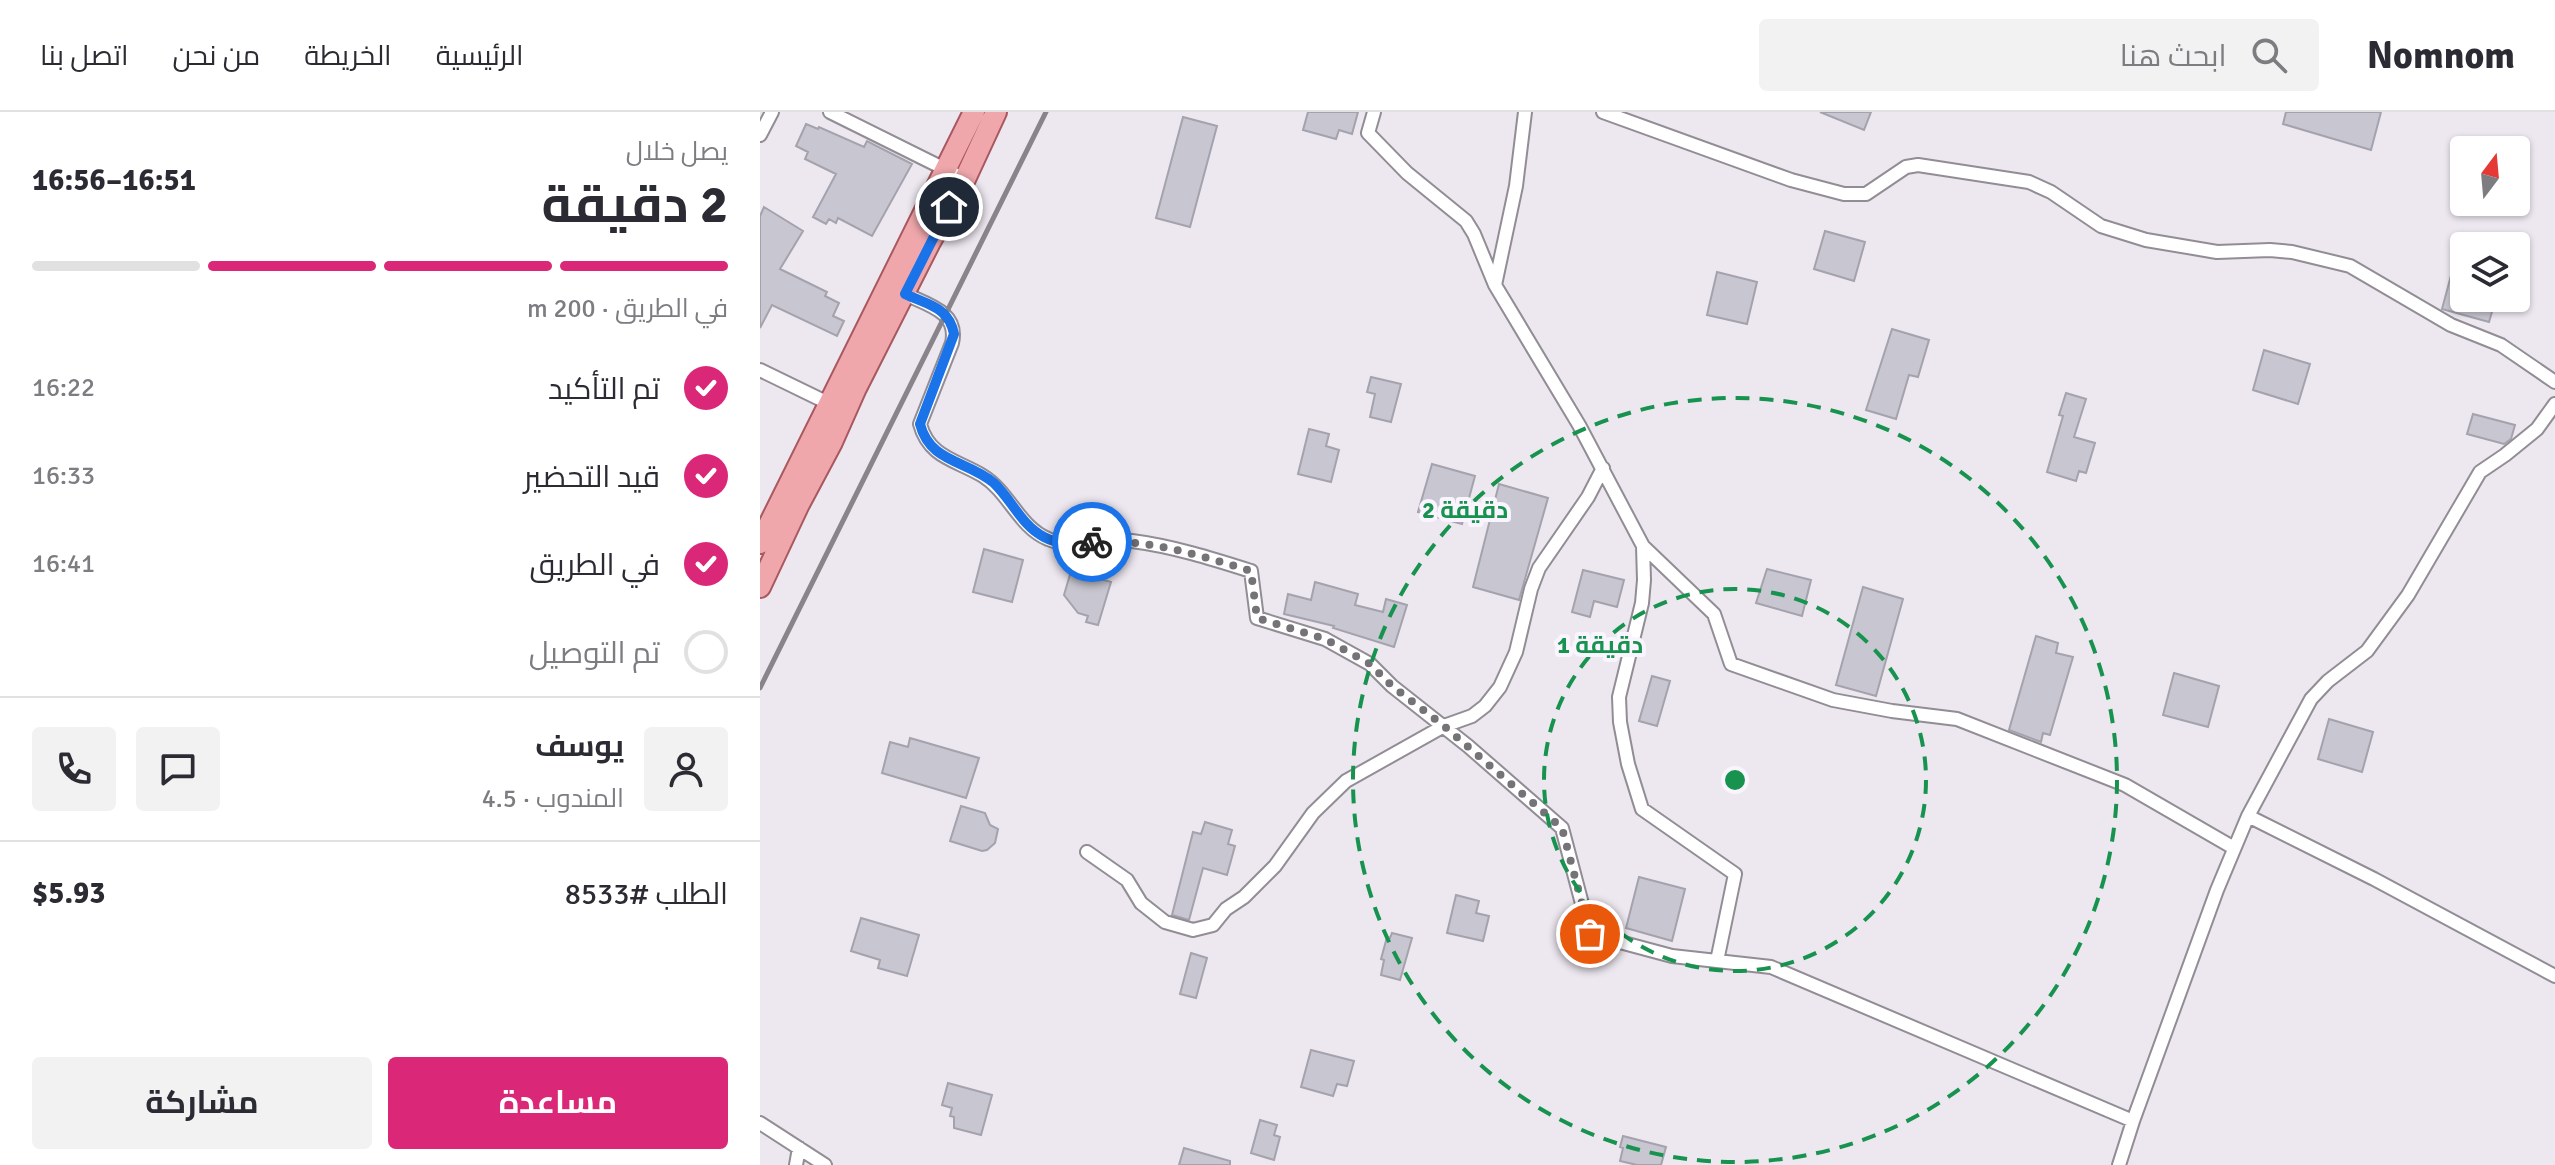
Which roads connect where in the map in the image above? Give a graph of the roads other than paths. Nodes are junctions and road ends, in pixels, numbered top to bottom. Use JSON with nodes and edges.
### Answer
{"nodes":[{"id":1,"x":772,"y":112,"type":"edge"},
{"id":2,"x":830,"y":112,"type":"edge"},
{"id":3,"x":974,"y":112,"type":"edge"},
{"id":4,"x":996,"y":112,"type":"edge"},
{"id":5,"x":1374,"y":112,"type":"edge"},
{"id":6,"x":1525,"y":112,"type":"edge"},
{"id":7,"x":1603,"y":112,"type":"edge"},
{"id":8,"x":760,"y":135,"type":"edge"},
{"id":9,"x":945,"y":169,"type":"junction"},
{"id":10,"x":965,"y":179,"type":"junction"},
{"id":11,"x":1495,"y":285,"type":"junction"},
{"id":12,"x":905,"y":294,"type":"junction"},
{"id":13,"x":760,"y":370,"type":"edge"},
{"id":14,"x":2555,"y":382,"type":"edge"},
{"id":15,"x":830,"y":404,"type":"junction"},
{"id":16,"x":2555,"y":404,"type":"edge"},
{"id":17,"x":1603,"y":468,"type":"junction"},
{"id":18,"x":760,"y":543,"type":"edge"},
{"id":19,"x":1643,"y":546,"type":"junction"},
{"id":20,"x":760,"y":587,"type":"edge"},
{"id":21,"x":1444,"y":726,"type":"junction"},
{"id":22,"x":2248,"y":816,"type":"junction"},
{"id":23,"x":2234,"y":848,"type":"junction"},
{"id":24,"x":1087,"y":852,"type":"dead end"},
{"id":25,"x":1717,"y":961,"type":"junction"},
{"id":26,"x":2555,"y":976,"type":"edge"},
{"id":27,"x":2133,"y":1121,"type":"junction"},
{"id":28,"x":760,"y":1123,"type":"edge"},
{"id":29,"x":799,"y":1148,"type":"junction"},
{"id":30,"x":796,"y":1165,"type":"edge"},
{"id":31,"x":825,"y":1165,"type":"edge"},
{"id":32,"x":2119,"y":1165,"type":"edge"}],
"edges":[{"from":1,"to":8,"type":"street"},
{"from":2,"to":9,"type":"street"},
{"from":3,"to":9,"type":"main road"},
{"from":4,"to":10,"type":"main road"},
{"from":5,"to":11,"type":"street"},
{"from":6,"to":11,"type":"street"},
{"from":7,"to":14,"type":"street"},
{"from":9,"to":10,"type":"street"},
{"from":9,"to":15,"type":"main road"},
{"from":10,"to":12,"type":"main road"},
{"from":11,"to":17,"type":"street"},
{"from":12,"to":20,"type":"main road"},
{"from":12,"to":21,"type":"street"},
{"from":13,"to":15,"type":"street"},
{"from":15,"to":18,"type":"main road"},
{"from":16,"to":22,"type":"street"},
{"from":17,"to":19,"type":"street"},
{"from":17,"to":21,"type":"street"},
{"from":19,"to":23,"type":"street"},
{"from":19,"to":25,"type":"street"},
{"from":21,"to":24,"type":"street"},
{"from":21,"to":25,"type":"street"},
{"from":22,"to":23,"type":"street"},
{"from":22,"to":26,"type":"street"},
{"from":23,"to":27,"type":"street"},
{"from":25,"to":27,"type":"street"},
{"from":27,"to":32,"type":"street"},
{"from":28,"to":29,"type":"street"},
{"from":29,"to":30,"type":"street"},
{"from":29,"to":31,"type":"street"}]}
